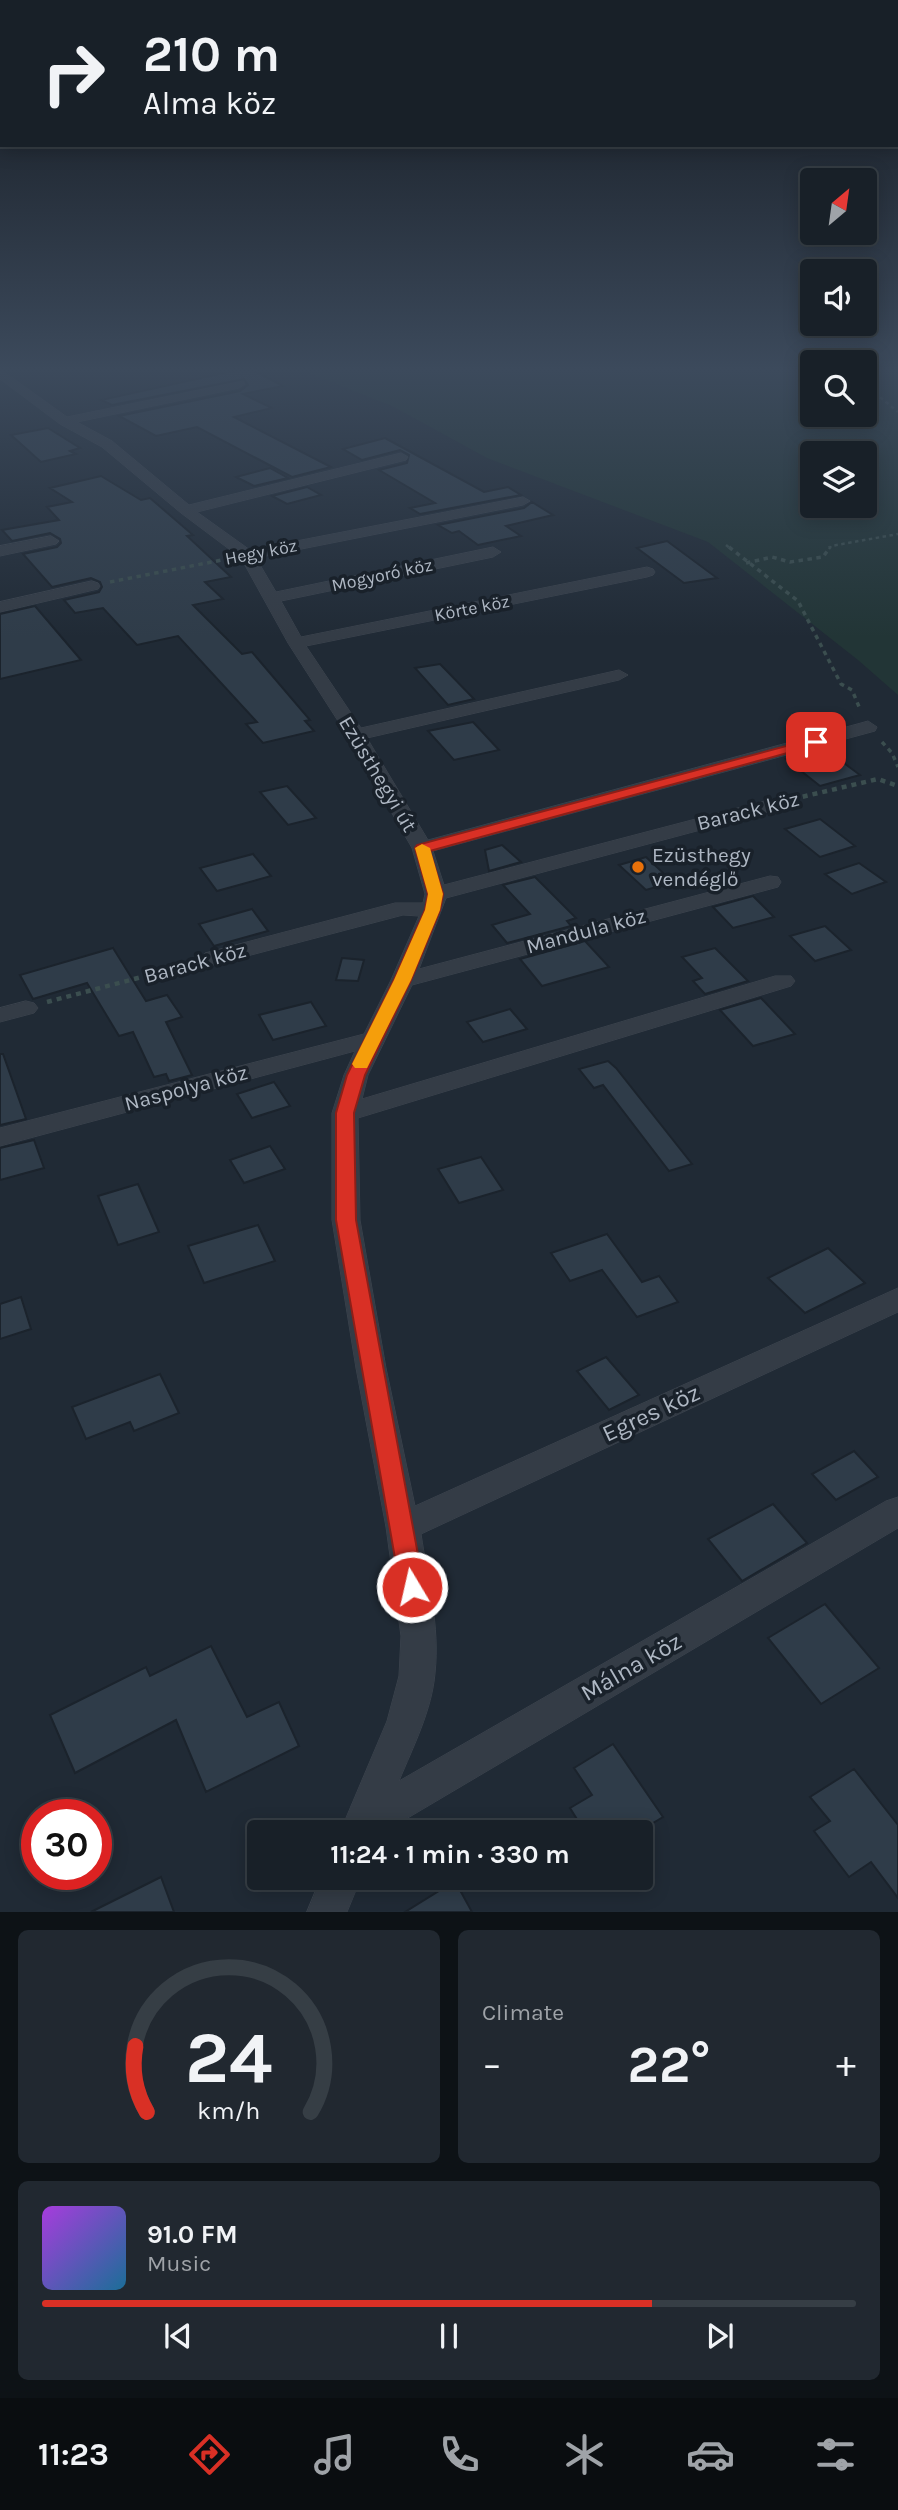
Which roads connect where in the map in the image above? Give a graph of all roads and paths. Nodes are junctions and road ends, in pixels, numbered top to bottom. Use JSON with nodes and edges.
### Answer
{"nodes":[{"id":1,"x":124,"y":458,"type":"edge"},
{"id":2,"x":396,"y":458,"type":"edge"},
{"id":3,"x":523,"y":500,"type":"dead end"},
{"id":4,"x":186,"y":510,"type":"junction"},
{"id":5,"x":898,"y":534,"type":"edge"},
{"id":6,"x":51,"y":541,"type":"dead end"},
{"id":7,"x":726,"y":545,"type":"dead end"},
{"id":8,"x":0,"y":551,"type":"edge"},
{"id":9,"x":493,"y":552,"type":"dead end"},
{"id":10,"x":247,"y":555,"type":"junction"},
{"id":11,"x":746,"y":563,"type":"junction"},
{"id":12,"x":647,"y":572,"type":"dead end"},
{"id":13,"x":92,"y":586,"type":"joint"},
{"id":14,"x":272,"y":598,"type":"junction"},
{"id":15,"x":0,"y":607,"type":"edge"},
{"id":16,"x":296,"y":643,"type":"junction"},
{"id":17,"x":619,"y":674,"type":"dead end"},
{"id":18,"x":868,"y":727,"type":"junction"},
{"id":19,"x":356,"y":735,"type":"junction"},
{"id":20,"x":898,"y":767,"type":"edge"},
{"id":21,"x":898,"y":786,"type":"edge"},
{"id":22,"x":772,"y":804,"type":"joint"},
{"id":23,"x":422,"y":848,"type":"junction"},
{"id":24,"x":770,"y":882,"type":"dead end"},
{"id":25,"x":434,"y":902,"type":"junction"},
{"id":26,"x":213,"y":958,"type":"joint"},
{"id":27,"x":402,"y":980,"type":"junction"},
{"id":28,"x":783,"y":981,"type":"dead end"},
{"id":29,"x":26,"y":1008,"type":"joint"},
{"id":30,"x":0,"y":1015,"type":"edge"},
{"id":31,"x":373,"y":1039,"type":"junction"},
{"id":32,"x":345,"y":1113,"type":"junction"},
{"id":33,"x":0,"y":1137,"type":"edge"},
{"id":34,"x":898,"y":1299,"type":"edge"},
{"id":35,"x":898,"y":1511,"type":"edge"},
{"id":36,"x":403,"y":1527,"type":"junction"},
{"id":37,"x":364,"y":1820,"type":"edge"},
{"id":38,"x":375,"y":1820,"type":"edge"},
{"id":39,"x":336,"y":1890,"type":"edge"},
{"id":40,"x":327,"y":1912,"type":"edge"}],
"edges":[{"from":1,"to":4,"type":"street","name":"Ezüsthegyi út"},
{"from":2,"to":4,"type":"street"},
{"from":3,"to":10,"type":"street","name":"Hegy köz"},
{"from":4,"to":10,"type":"street","name":"Ezüsthegyi út"},
{"from":5,"to":11,"type":"path"},
{"from":6,"to":8,"type":"street"},
{"from":7,"to":11,"type":"path"},
{"from":9,"to":14,"type":"street","name":"Mogyoró köz"},
{"from":10,"to":13,"type":"path","name":"Hegy köz"},
{"from":10,"to":14,"type":"street","name":"Ezüsthegyi út"},
{"from":11,"to":18,"type":"path"},
{"from":12,"to":16,"type":"street","name":"Körte köz"},
{"from":13,"to":15,"type":"street"},
{"from":14,"to":16,"type":"street","name":"Ezüsthegyi út"},
{"from":16,"to":19,"type":"street","name":"Ezüsthegyi út"},
{"from":17,"to":19,"type":"street"},
{"from":18,"to":20,"type":"path"},
{"from":18,"to":23,"type":"street"},
{"from":19,"to":23,"type":"street","name":"Ezüsthegyi út"},
{"from":21,"to":22,"type":"path","name":"Barack köz"},
{"from":22,"to":25,"type":"street","name":"Barack köz"},
{"from":23,"to":25,"type":"street","name":"Ezüsthegyi út"},
{"from":24,"to":27,"type":"street","name":"Mandula köz"},
{"from":25,"to":26,"type":"street","name":"Barack köz"},
{"from":25,"to":27,"type":"street"},
{"from":26,"to":29,"type":"path","name":"Barack köz"},
{"from":27,"to":31,"type":"street"},
{"from":28,"to":32,"type":"street"},
{"from":29,"to":30,"type":"street"},
{"from":31,"to":32,"type":"street"},
{"from":31,"to":33,"type":"street","name":"Naspolya köz"},
{"from":32,"to":36,"type":"street"},
{"from":34,"to":36,"type":"street","name":"Egres köz"},
{"from":35,"to":38,"type":"street","name":"Málna köz"},
{"from":36,"to":37,"type":"street"},
{"from":39,"to":40,"type":"street"}]}
